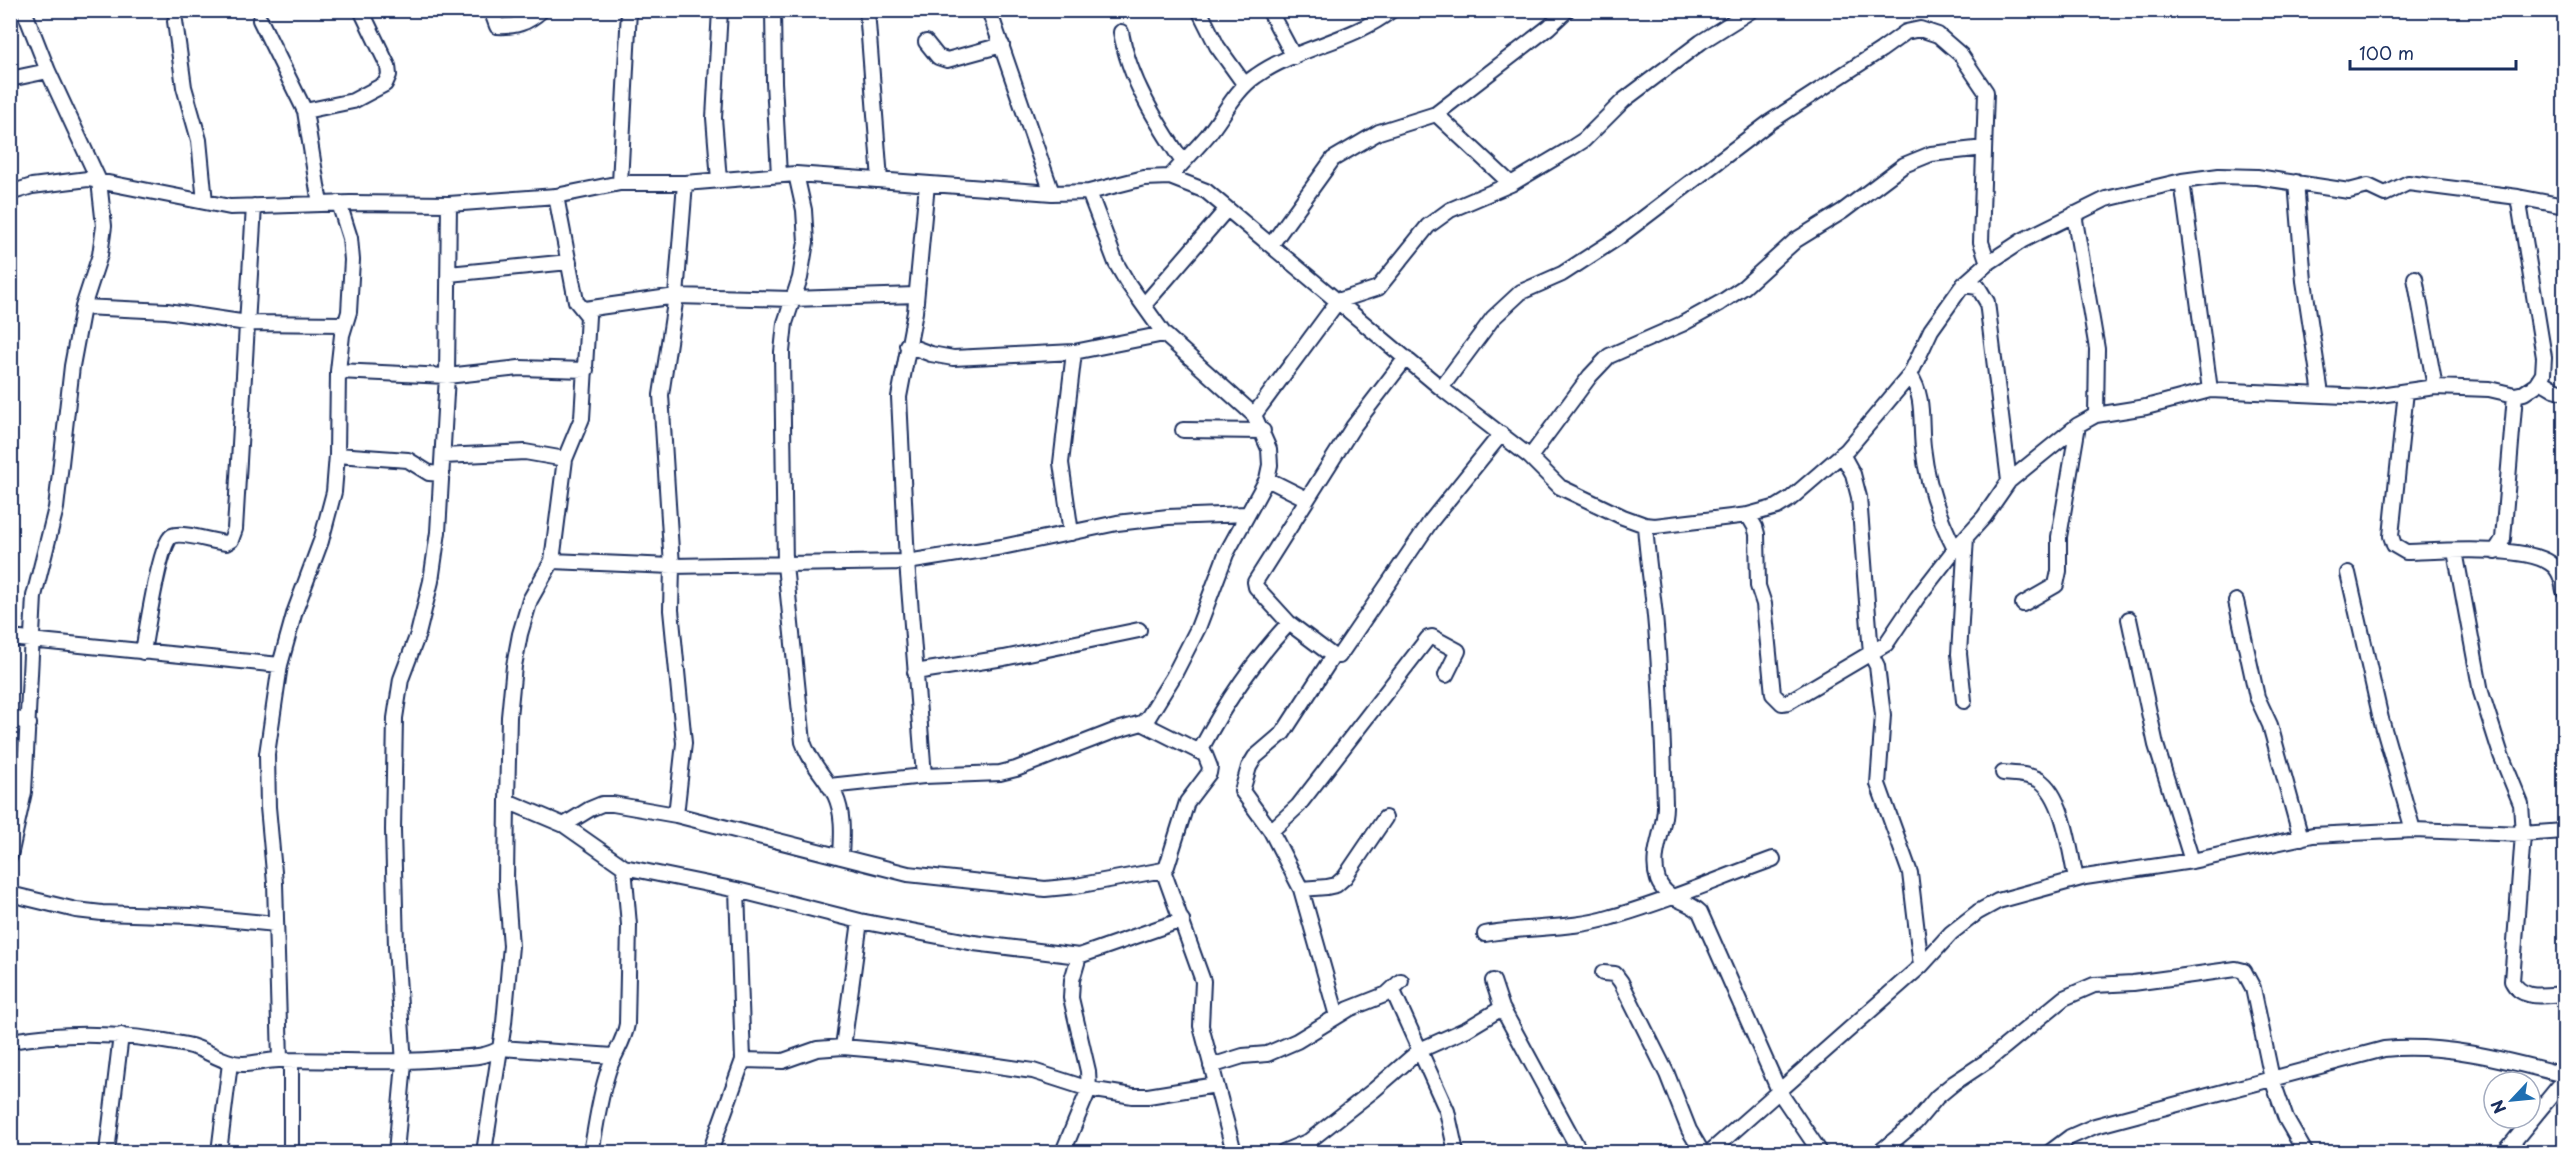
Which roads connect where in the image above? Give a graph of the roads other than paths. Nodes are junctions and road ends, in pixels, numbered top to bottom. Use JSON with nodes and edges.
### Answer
{"nodes":[{"id":1,"x":24,"y":10,"type":"edge"},
{"id":2,"x":361,"y":10,"type":"edge"},
{"id":3,"x":491,"y":10,"type":"edge"},
{"id":4,"x":542,"y":10,"type":"edge"},
{"id":5,"x":629,"y":10,"type":"edge"},
{"id":6,"x":720,"y":10,"type":"edge"},
{"id":7,"x":773,"y":10,"type":"edge"},
{"id":8,"x":867,"y":10,"type":"edge"},
{"id":9,"x":989,"y":10,"type":"edge"},
{"id":10,"x":1199,"y":10,"type":"edge"},
{"id":11,"x":1269,"y":10,"type":"edge"},
{"id":12,"x":1392,"y":10,"type":"edge"},
{"id":13,"x":1568,"y":10,"type":"edge"},
{"id":14,"x":1752,"y":10,"type":"edge"},
{"id":15,"x":260,"y":20,"type":"dead end"},
{"id":16,"x":175,"y":21,"type":"dead end"},
{"id":17,"x":1121,"y":32,"type":"dead end"},
{"id":18,"x":926,"y":42,"type":"dead end"},
{"id":19,"x":1002,"y":45,"type":"junction"},
{"id":20,"x":1294,"y":57,"type":"junction"},
{"id":21,"x":48,"y":71,"type":"junction"},
{"id":22,"x":10,"y":80,"type":"edge"},
{"id":23,"x":1245,"y":85,"type":"junction"},
{"id":24,"x":305,"y":111,"type":"junction"},
{"id":25,"x":1436,"y":114,"type":"junction"},
{"id":26,"x":1984,"y":148,"type":"junction"},
{"id":27,"x":1182,"y":162,"type":"junction"},
{"id":28,"x":796,"y":174,"type":"junction"},
{"id":29,"x":779,"y":175,"type":"junction"},
{"id":30,"x":1170,"y":177,"type":"junction"},
{"id":31,"x":719,"y":180,"type":"junction"},
{"id":32,"x":880,"y":180,"type":"junction"},
{"id":33,"x":99,"y":181,"type":"junction"},
{"id":34,"x":2182,"y":181,"type":"junction"},
{"id":35,"x":2296,"y":182,"type":"junction"},
{"id":36,"x":620,"y":183,"type":"junction"},
{"id":37,"x":685,"y":183,"type":"junction"},
{"id":38,"x":927,"y":184,"type":"junction"},
{"id":39,"x":1511,"y":184,"type":"junction"},
{"id":40,"x":1089,"y":192,"type":"junction"},
{"id":41,"x":10,"y":193,"type":"edge"},
{"id":42,"x":1052,"y":193,"type":"junction"},
{"id":43,"x":556,"y":196,"type":"junction"},
{"id":44,"x":2518,"y":196,"type":"junction"},
{"id":45,"x":205,"y":202,"type":"junction"},
{"id":46,"x":339,"y":203,"type":"junction"},
{"id":47,"x":321,"y":204,"type":"junction"},
{"id":48,"x":449,"y":204,"type":"junction"},
{"id":49,"x":254,"y":206,"type":"junction"},
{"id":50,"x":2565,"y":206,"type":"edge"},
{"id":51,"x":1226,"y":210,"type":"junction"},
{"id":52,"x":2074,"y":214,"type":"junction"},
{"id":53,"x":1271,"y":246,"type":"junction"},
{"id":54,"x":569,"y":261,"type":"junction"},
{"id":55,"x":1988,"y":263,"type":"junction"},
{"id":56,"x":448,"y":274,"type":"junction"},
{"id":57,"x":2415,"y":278,"type":"dead end"},
{"id":58,"x":1963,"y":285,"type":"junction"},
{"id":59,"x":916,"y":295,"type":"junction"},
{"id":60,"x":676,"y":296,"type":"junction"},
{"id":61,"x":792,"y":299,"type":"junction"},
{"id":62,"x":1338,"y":301,"type":"junction"},
{"id":63,"x":1144,"y":305,"type":"junction"},
{"id":64,"x":83,"y":307,"type":"junction"},
{"id":65,"x":585,"y":309,"type":"junction"},
{"id":66,"x":247,"y":323,"type":"junction"},
{"id":67,"x":344,"y":324,"type":"junction"},
{"id":68,"x":1164,"y":334,"type":"junction"},
{"id":69,"x":907,"y":345,"type":"junction"},
{"id":70,"x":1074,"y":352,"type":"junction"},
{"id":71,"x":1407,"y":358,"type":"junction"},
{"id":72,"x":586,"y":370,"type":"junction"},
{"id":73,"x":338,"y":371,"type":"junction"},
{"id":74,"x":1910,"y":375,"type":"junction"},
{"id":75,"x":447,"y":376,"type":"junction"},
{"id":76,"x":2539,"y":380,"type":"junction"},
{"id":77,"x":2435,"y":387,"type":"junction"},
{"id":78,"x":1441,"y":388,"type":"junction"},
{"id":79,"x":2210,"y":390,"type":"junction"},
{"id":80,"x":2406,"y":391,"type":"junction"},
{"id":81,"x":2565,"y":392,"type":"edge"},
{"id":82,"x":2321,"y":394,"type":"junction"},
{"id":83,"x":2515,"y":395,"type":"junction"},
{"id":84,"x":2096,"y":414,"type":"junction"},
{"id":85,"x":1254,"y":415,"type":"junction"},
{"id":86,"x":2078,"y":425,"type":"junction"},
{"id":87,"x":1183,"y":430,"type":"dead end"},
{"id":88,"x":1263,"y":431,"type":"junction"},
{"id":89,"x":1501,"y":434,"type":"junction"},
{"id":90,"x":1842,"y":454,"type":"junction"},
{"id":91,"x":337,"y":455,"type":"junction"},
{"id":92,"x":443,"y":456,"type":"junction"},
{"id":93,"x":1530,"y":457,"type":"junction"},
{"id":94,"x":565,"y":459,"type":"junction"},
{"id":95,"x":442,"y":474,"type":"junction"},
{"id":96,"x":1267,"y":479,"type":"junction"},
{"id":97,"x":2009,"y":481,"type":"junction"},
{"id":98,"x":1307,"y":499,"type":"junction"},
{"id":99,"x":1247,"y":514,"type":"junction"},
{"id":100,"x":1748,"y":515,"type":"junction"},
{"id":101,"x":1645,"y":525,"type":"junction"},
{"id":102,"x":1071,"y":533,"type":"junction"},
{"id":103,"x":1966,"y":537,"type":"junction"},
{"id":104,"x":1955,"y":549,"type":"junction"},
{"id":105,"x":2455,"y":551,"type":"junction"},
{"id":106,"x":2495,"y":552,"type":"junction"},
{"id":107,"x":552,"y":561,"type":"junction"},
{"id":108,"x":906,"y":562,"type":"junction"},
{"id":109,"x":785,"y":565,"type":"junction"},
{"id":110,"x":672,"y":566,"type":"junction"},
{"id":111,"x":2348,"y":573,"type":"dead end"},
{"id":112,"x":2565,"y":591,"type":"edge"},
{"id":113,"x":2236,"y":601,"type":"dead end"},
{"id":114,"x":2023,"y":603,"type":"dead end"},
{"id":115,"x":2129,"y":619,"type":"dead end"},
{"id":116,"x":1289,"y":623,"type":"junction"},
{"id":117,"x":1139,"y":630,"type":"dead end"},
{"id":118,"x":10,"y":638,"type":"edge"},
{"id":119,"x":31,"y":641,"type":"junction"},
{"id":120,"x":143,"y":652,"type":"junction"},
{"id":121,"x":1871,"y":654,"type":"junction"},
{"id":122,"x":1333,"y":656,"type":"junction"},
{"id":123,"x":280,"y":664,"type":"junction"},
{"id":124,"x":915,"y":672,"type":"junction"},
{"id":125,"x":1446,"y":675,"type":"dead end"},
{"id":126,"x":1964,"y":701,"type":"dead end"},
{"id":127,"x":10,"y":716,"type":"edge"},
{"id":128,"x":1142,"y":723,"type":"junction"},
{"id":129,"x":29,"y":724,"type":"junction"},
{"id":130,"x":1203,"y":753,"type":"junction"},
{"id":131,"x":2003,"y":773,"type":"dead end"},
{"id":132,"x":924,"y":777,"type":"junction"},
{"id":133,"x":829,"y":786,"type":"junction"},
{"id":134,"x":507,"y":801,"type":"junction"},
{"id":135,"x":676,"y":815,"type":"junction"},
{"id":136,"x":1385,"y":818,"type":"dead end"},
{"id":137,"x":564,"y":825,"type":"junction"},
{"id":138,"x":2413,"y":830,"type":"junction"},
{"id":139,"x":1270,"y":831,"type":"junction"},
{"id":140,"x":2565,"y":831,"type":"edge"},
{"id":141,"x":2523,"y":834,"type":"junction"},
{"id":142,"x":2301,"y":838,"type":"junction"},
{"id":143,"x":10,"y":856,"type":"edge"},
{"id":144,"x":841,"y":857,"type":"junction"},
{"id":145,"x":1773,"y":859,"type":"dead end"},
{"id":146,"x":2192,"y":861,"type":"junction"},
{"id":147,"x":624,"y":867,"type":"junction"},
{"id":148,"x":1163,"y":870,"type":"junction"},
{"id":149,"x":2076,"y":879,"type":"junction"},
{"id":150,"x":1301,"y":889,"type":"junction"},
{"id":151,"x":737,"y":890,"type":"junction"},
{"id":152,"x":10,"y":894,"type":"edge"},
{"id":153,"x":1670,"y":897,"type":"junction"},
{"id":154,"x":1182,"y":920,"type":"junction"},
{"id":155,"x":860,"y":921,"type":"junction"},
{"id":156,"x":276,"y":924,"type":"junction"},
{"id":157,"x":1485,"y":933,"type":"dead end"},
{"id":158,"x":1079,"y":956,"type":"junction"},
{"id":159,"x":1921,"y":966,"type":"junction"},
{"id":160,"x":1603,"y":973,"type":"dead end"},
{"id":161,"x":1493,"y":981,"type":"dead end"},
{"id":162,"x":2565,"y":994,"type":"edge"},
{"id":163,"x":1502,"y":1008,"type":"junction"},
{"id":164,"x":1337,"y":1016,"type":"junction"},
{"id":165,"x":121,"y":1035,"type":"junction"},
{"id":166,"x":10,"y":1041,"type":"edge"},
{"id":167,"x":843,"y":1047,"type":"junction"},
{"id":168,"x":501,"y":1048,"type":"junction"},
{"id":169,"x":1420,"y":1050,"type":"junction"},
{"id":170,"x":613,"y":1056,"type":"junction"},
{"id":171,"x":743,"y":1060,"type":"junction"},
{"id":172,"x":285,"y":1061,"type":"junction"},
{"id":173,"x":230,"y":1063,"type":"junction"},
{"id":174,"x":404,"y":1063,"type":"junction"},
{"id":175,"x":1211,"y":1066,"type":"junction"},
{"id":176,"x":2565,"y":1075,"type":"edge"},
{"id":177,"x":2272,"y":1079,"type":"junction"},
{"id":178,"x":2565,"y":1080,"type":"edge"},
{"id":179,"x":1216,"y":1085,"type":"junction"},
{"id":180,"x":1089,"y":1089,"type":"junction"},
{"id":181,"x":1780,"y":1093,"type":"junction"},
{"id":182,"x":107,"y":1152,"type":"edge"},
{"id":183,"x":219,"y":1152,"type":"edge"},
{"id":184,"x":291,"y":1152,"type":"edge"},
{"id":185,"x":396,"y":1152,"type":"edge"},
{"id":186,"x":484,"y":1152,"type":"edge"},
{"id":187,"x":591,"y":1152,"type":"edge"},
{"id":188,"x":710,"y":1152,"type":"edge"},
{"id":189,"x":1063,"y":1152,"type":"edge"},
{"id":190,"x":1234,"y":1152,"type":"edge"},
{"id":191,"x":1283,"y":1152,"type":"edge"},
{"id":192,"x":1456,"y":1152,"type":"edge"},
{"id":193,"x":1581,"y":1152,"type":"edge"},
{"id":194,"x":1702,"y":1152,"type":"edge"},
{"id":195,"x":1710,"y":1152,"type":"edge"},
{"id":196,"x":1820,"y":1152,"type":"edge"},
{"id":197,"x":1880,"y":1152,"type":"edge"},
{"id":198,"x":2050,"y":1152,"type":"edge"},
{"id":199,"x":2305,"y":1152,"type":"edge"},
{"id":200,"x":2505,"y":1152,"type":"edge"}],
"edges":[{"from":1,"to":21,"type":"street"},
{"from":2,"to":24,"type":"street"},
{"from":3,"to":4,"type":"street"},
{"from":5,"to":36,"type":"street"},
{"from":6,"to":31,"type":"street"},
{"from":7,"to":29,"type":"street"},
{"from":8,"to":32,"type":"street"},
{"from":9,"to":19,"type":"street"},
{"from":10,"to":23,"type":"street"},
{"from":11,"to":20,"type":"street"},
{"from":12,"to":20,"type":"street"},
{"from":13,"to":25,"type":"street"},
{"from":14,"to":39,"type":"street"},
{"from":15,"to":24,"type":"street"},
{"from":16,"to":45,"type":"street"},
{"from":17,"to":27,"type":"street"},
{"from":18,"to":19,"type":"street"},
{"from":19,"to":42,"type":"street"},
{"from":20,"to":23,"type":"street"},
{"from":21,"to":22,"type":"street"},
{"from":21,"to":33,"type":"street"},
{"from":23,"to":27,"type":"street"},
{"from":24,"to":47,"type":"street"},
{"from":25,"to":39,"type":"street"},
{"from":25,"to":53,"type":"street"},
{"from":26,"to":55,"type":"street"},
{"from":26,"to":78,"type":"street"},
{"from":26,"to":93,"type":"street"},
{"from":27,"to":30,"type":"street"},
{"from":28,"to":29,"type":"street"},
{"from":28,"to":32,"type":"street"},
{"from":28,"to":61,"type":"street"},
{"from":29,"to":31,"type":"street"},
{"from":30,"to":40,"type":"street"},
{"from":30,"to":51,"type":"street"},
{"from":31,"to":37,"type":"street"},
{"from":32,"to":38,"type":"street"},
{"from":33,"to":41,"type":"street"},
{"from":33,"to":45,"type":"street"},
{"from":33,"to":64,"type":"street"},
{"from":34,"to":35,"type":"street"},
{"from":34,"to":52,"type":"street"},
{"from":34,"to":79,"type":"street"},
{"from":35,"to":44,"type":"street"},
{"from":35,"to":82,"type":"street"},
{"from":36,"to":37,"type":"street"},
{"from":36,"to":43,"type":"street"},
{"from":37,"to":60,"type":"street"},
{"from":38,"to":42,"type":"street"},
{"from":38,"to":59,"type":"street"},
{"from":39,"to":62,"type":"street"},
{"from":40,"to":42,"type":"street"},
{"from":40,"to":63,"type":"street"},
{"from":43,"to":48,"type":"street"},
{"from":43,"to":54,"type":"street"},
{"from":44,"to":50,"type":"street"},
{"from":44,"to":76,"type":"street"},
{"from":45,"to":49,"type":"street"},
{"from":46,"to":47,"type":"street"},
{"from":46,"to":48,"type":"street"},
{"from":46,"to":67,"type":"street"},
{"from":47,"to":49,"type":"street"},
{"from":48,"to":56,"type":"street"},
{"from":49,"to":66,"type":"street"},
{"from":51,"to":53,"type":"street"},
{"from":51,"to":63,"type":"street"},
{"from":52,"to":55,"type":"street"},
{"from":52,"to":84,"type":"street"},
{"from":53,"to":62,"type":"street"},
{"from":54,"to":56,"type":"street"},
{"from":54,"to":65,"type":"street"},
{"from":55,"to":58,"type":"street"},
{"from":56,"to":75,"type":"street"},
{"from":57,"to":77,"type":"street"},
{"from":58,"to":74,"type":"street"},
{"from":58,"to":97,"type":"street"},
{"from":59,"to":61,"type":"street"},
{"from":59,"to":69,"type":"street"},
{"from":60,"to":61,"type":"street"},
{"from":60,"to":65,"type":"street"},
{"from":60,"to":110,"type":"street"},
{"from":61,"to":109,"type":"street"},
{"from":62,"to":71,"type":"street"},
{"from":62,"to":85,"type":"street"},
{"from":63,"to":68,"type":"street"},
{"from":64,"to":66,"type":"street"},
{"from":64,"to":119,"type":"street"},
{"from":65,"to":72,"type":"street"},
{"from":66,"to":67,"type":"street"},
{"from":66,"to":120,"type":"street"},
{"from":67,"to":73,"type":"street"},
{"from":68,"to":70,"type":"street"},
{"from":68,"to":85,"type":"street"},
{"from":69,"to":70,"type":"street"},
{"from":69,"to":108,"type":"street"},
{"from":70,"to":102,"type":"street"},
{"from":71,"to":78,"type":"street"},
{"from":71,"to":98,"type":"street"},
{"from":72,"to":75,"type":"street"},
{"from":72,"to":94,"type":"street"},
{"from":73,"to":75,"type":"street"},
{"from":73,"to":91,"type":"street"},
{"from":74,"to":90,"type":"street"},
{"from":74,"to":104,"type":"street"},
{"from":75,"to":92,"type":"street"},
{"from":76,"to":81,"type":"street"},
{"from":76,"to":83,"type":"street"},
{"from":77,"to":80,"type":"street"},
{"from":77,"to":83,"type":"street"},
{"from":78,"to":89,"type":"street"},
{"from":79,"to":82,"type":"street"},
{"from":79,"to":84,"type":"street"},
{"from":80,"to":82,"type":"street"},
{"from":80,"to":105,"type":"street"},
{"from":83,"to":106,"type":"street"},
{"from":84,"to":86,"type":"street"},
{"from":85,"to":88,"type":"street"},
{"from":86,"to":97,"type":"street"},
{"from":86,"to":114,"type":"street"},
{"from":87,"to":88,"type":"street"},
{"from":88,"to":96,"type":"street"},
{"from":89,"to":93,"type":"street"},
{"from":89,"to":122,"type":"street"},
{"from":90,"to":100,"type":"street"},
{"from":90,"to":121,"type":"street"},
{"from":91,"to":95,"type":"street"},
{"from":91,"to":123,"type":"street"},
{"from":92,"to":94,"type":"street"},
{"from":92,"to":95,"type":"street"},
{"from":93,"to":101,"type":"street"},
{"from":94,"to":107,"type":"street"},
{"from":95,"to":174,"type":"street"},
{"from":96,"to":98,"type":"street"},
{"from":96,"to":99,"type":"street"},
{"from":97,"to":103,"type":"street"},
{"from":98,"to":116,"type":"street"},
{"from":99,"to":102,"type":"street"},
{"from":99,"to":128,"type":"street"},
{"from":100,"to":101,"type":"street"},
{"from":100,"to":121,"type":"street"},
{"from":101,"to":153,"type":"street"},
{"from":102,"to":108,"type":"street"},
{"from":103,"to":104,"type":"street"},
{"from":103,"to":126,"type":"street"},
{"from":104,"to":121,"type":"street"},
{"from":105,"to":106,"type":"street"},
{"from":105,"to":141,"type":"street"},
{"from":106,"to":112,"type":"street"},
{"from":107,"to":110,"type":"street"},
{"from":107,"to":134,"type":"street"},
{"from":108,"to":109,"type":"street"},
{"from":108,"to":124,"type":"street"},
{"from":109,"to":110,"type":"street"},
{"from":109,"to":133,"type":"street"},
{"from":110,"to":135,"type":"street"},
{"from":111,"to":138,"type":"street"},
{"from":113,"to":142,"type":"street"},
{"from":115,"to":146,"type":"street"},
{"from":116,"to":122,"type":"street"},
{"from":116,"to":130,"type":"street"},
{"from":117,"to":124,"type":"street"},
{"from":118,"to":119,"type":"street"},
{"from":119,"to":120,"type":"street"},
{"from":119,"to":129,"type":"street"},
{"from":120,"to":123,"type":"street"},
{"from":121,"to":159,"type":"street"},
{"from":122,"to":139,"type":"street"},
{"from":123,"to":156,"type":"street"},
{"from":124,"to":132,"type":"street"},
{"from":125,"to":139,"type":"street"},
{"from":127,"to":129,"type":"street"},
{"from":128,"to":130,"type":"street"},
{"from":128,"to":132,"type":"street"},
{"from":129,"to":143,"type":"street"},
{"from":130,"to":148,"type":"street"},
{"from":131,"to":149,"type":"street"},
{"from":132,"to":133,"type":"street"},
{"from":133,"to":144,"type":"street"},
{"from":134,"to":137,"type":"street"},
{"from":134,"to":168,"type":"street"},
{"from":135,"to":137,"type":"street"},
{"from":135,"to":144,"type":"street"},
{"from":136,"to":150,"type":"street"},
{"from":137,"to":147,"type":"street"},
{"from":138,"to":141,"type":"street"},
{"from":138,"to":142,"type":"street"},
{"from":139,"to":150,"type":"street"},
{"from":140,"to":141,"type":"street"},
{"from":141,"to":162,"type":"street"},
{"from":142,"to":146,"type":"street"},
{"from":144,"to":148,"type":"street"},
{"from":145,"to":153,"type":"street"},
{"from":146,"to":149,"type":"street"},
{"from":147,"to":151,"type":"street"},
{"from":147,"to":170,"type":"street"},
{"from":148,"to":154,"type":"street"},
{"from":149,"to":159,"type":"street"},
{"from":150,"to":164,"type":"street"},
{"from":151,"to":155,"type":"street"},
{"from":151,"to":171,"type":"street"},
{"from":152,"to":156,"type":"street"},
{"from":153,"to":157,"type":"street"},
{"from":153,"to":181,"type":"street"},
{"from":154,"to":158,"type":"street"},
{"from":154,"to":175,"type":"street"},
{"from":155,"to":158,"type":"street"},
{"from":155,"to":167,"type":"street"},
{"from":156,"to":172,"type":"street"},
{"from":158,"to":180,"type":"street"},
{"from":159,"to":181,"type":"street"},
{"from":160,"to":194,"type":"street"},
{"from":161,"to":163,"type":"street"},
{"from":163,"to":169,"type":"street"},
{"from":163,"to":193,"type":"street"},
{"from":164,"to":169,"type":"street"},
{"from":164,"to":175,"type":"street"},
{"from":165,"to":166,"type":"street"},
{"from":165,"to":173,"type":"street"},
{"from":165,"to":182,"type":"street"},
{"from":167,"to":171,"type":"street"},
{"from":167,"to":180,"type":"street"},
{"from":168,"to":170,"type":"street"},
{"from":168,"to":174,"type":"street"},
{"from":168,"to":186,"type":"street"},
{"from":169,"to":191,"type":"street"},
{"from":169,"to":192,"type":"street"},
{"from":170,"to":187,"type":"street"},
{"from":171,"to":188,"type":"street"},
{"from":172,"to":173,"type":"street"},
{"from":172,"to":174,"type":"street"},
{"from":172,"to":184,"type":"street"},
{"from":173,"to":183,"type":"street"},
{"from":174,"to":185,"type":"street"},
{"from":175,"to":179,"type":"street"},
{"from":176,"to":177,"type":"street"},
{"from":177,"to":197,"type":"street"},
{"from":177,"to":198,"type":"street"},
{"from":177,"to":199,"type":"street"},
{"from":178,"to":200,"type":"street"},
{"from":179,"to":180,"type":"street"},
{"from":179,"to":190,"type":"street"},
{"from":180,"to":189,"type":"street"},
{"from":181,"to":195,"type":"street"},
{"from":181,"to":196,"type":"street"}]}
